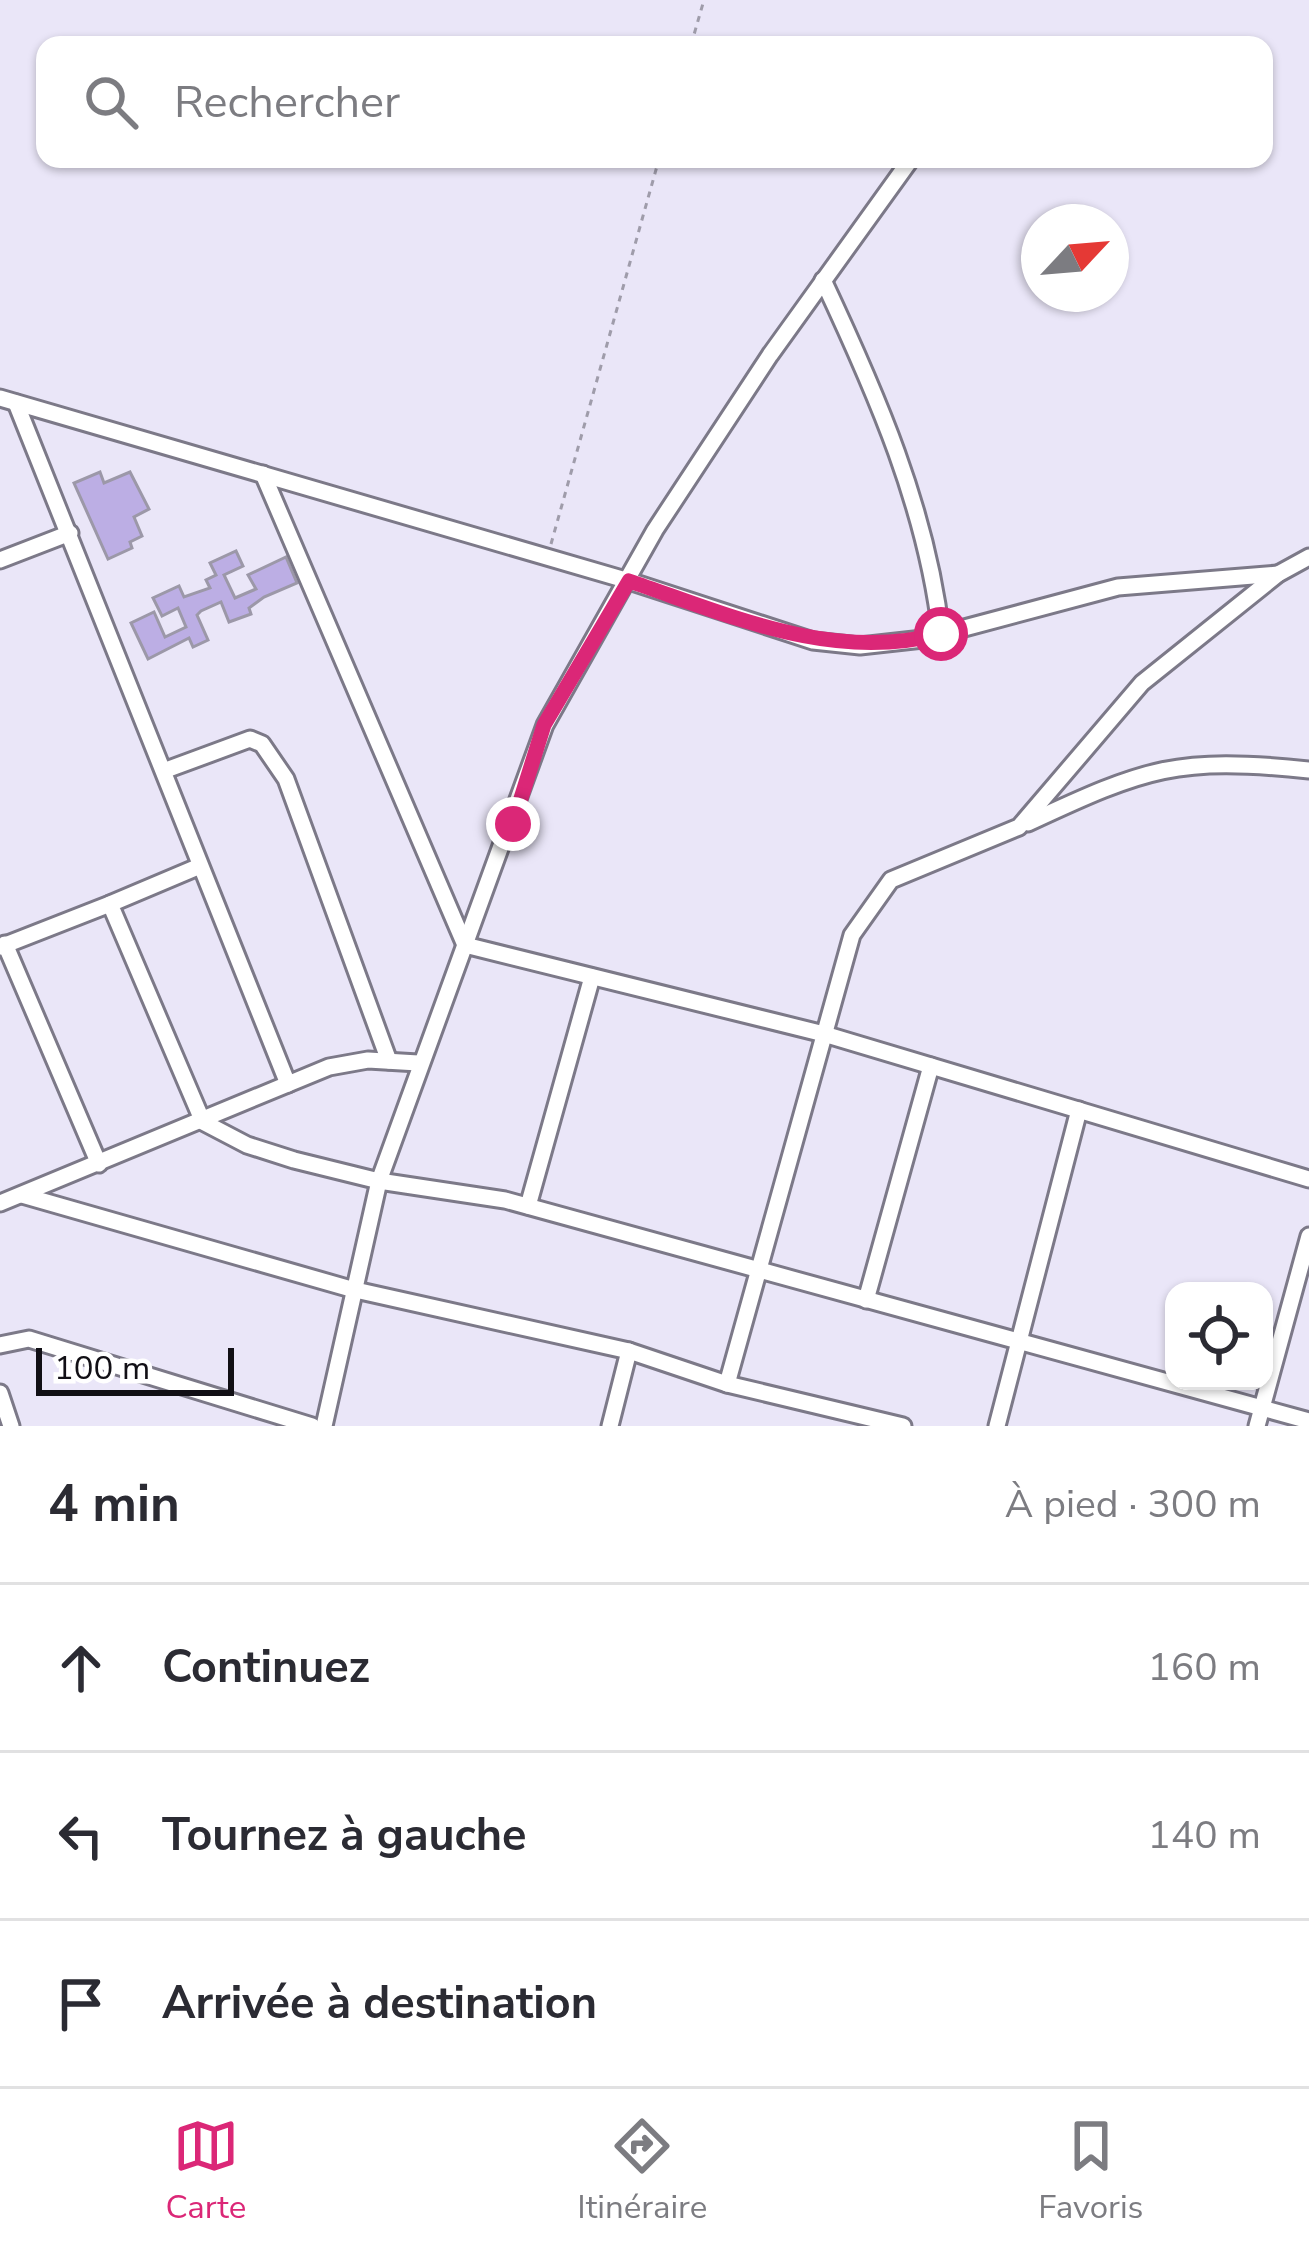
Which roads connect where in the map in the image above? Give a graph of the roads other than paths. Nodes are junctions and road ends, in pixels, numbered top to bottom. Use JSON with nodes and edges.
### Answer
{"nodes":[{"id":1,"x":904,"y":168,"type":"edge"},
{"id":2,"x":824,"y":280,"type":"junction"},
{"id":3,"x":8,"y":400,"type":"edge"},
{"id":4,"x":262,"y":474,"type":"junction"},
{"id":5,"x":70,"y":533,"type":"junction"},
{"id":6,"x":1309,"y":557,"type":"edge"},
{"id":7,"x":0,"y":560,"type":"edge"},
{"id":8,"x":1278,"y":574,"type":"junction"},
{"id":9,"x":629,"y":581,"type":"junction"},
{"id":10,"x":941,"y":634,"type":"junction"},
{"id":11,"x":166,"y":770,"type":"junction"},
{"id":12,"x":1309,"y":770,"type":"edge"},
{"id":13,"x":1019,"y":827,"type":"junction"},
{"id":14,"x":200,"y":866,"type":"junction"},
{"id":15,"x":110,"y":904,"type":"junction"},
{"id":16,"x":465,"y":945,"type":"junction"},
{"id":17,"x":3,"y":946,"type":"edge"},
{"id":18,"x":592,"y":976,"type":"junction"},
{"id":19,"x":824,"y":1034,"type":"junction"},
{"id":20,"x":389,"y":1061,"type":"junction"},
{"id":21,"x":418,"y":1063,"type":"junction"},
{"id":22,"x":931,"y":1066,"type":"junction"},
{"id":23,"x":288,"y":1084,"type":"junction"},
{"id":24,"x":1078,"y":1110,"type":"junction"},
{"id":25,"x":203,"y":1122,"type":"junction"},
{"id":26,"x":100,"y":1164,"type":"junction"},
{"id":27,"x":1309,"y":1179,"type":"edge"},
{"id":28,"x":379,"y":1181,"type":"junction"},
{"id":29,"x":22,"y":1195,"type":"junction"},
{"id":30,"x":0,"y":1203,"type":"edge"},
{"id":31,"x":528,"y":1206,"type":"junction"},
{"id":32,"x":1309,"y":1236,"type":"edge"},
{"id":33,"x":756,"y":1270,"type":"junction"},
{"id":34,"x":351,"y":1289,"type":"junction"},
{"id":35,"x":866,"y":1300,"type":"junction"},
{"id":36,"x":1019,"y":1342,"type":"junction"},
{"id":37,"x":0,"y":1346,"type":"edge"},
{"id":38,"x":629,"y":1351,"type":"junction"},
{"id":39,"x":727,"y":1384,"type":"junction"},
{"id":40,"x":0,"y":1393,"type":"edge"},
{"id":41,"x":1260,"y":1418,"type":"edge"},
{"id":42,"x":1309,"y":1421,"type":"edge"},
{"id":43,"x":15,"y":1425,"type":"edge"},
{"id":44,"x":898,"y":1425,"type":"edge"},
{"id":45,"x":312,"y":1426,"type":"edge"},
{"id":46,"x":324,"y":1426,"type":"edge"},
{"id":47,"x":610,"y":1426,"type":"edge"},
{"id":48,"x":997,"y":1426,"type":"edge"}],
"edges":[{"from":1,"to":2,"type":"street"},
{"from":2,"to":9,"type":"street"},
{"from":2,"to":10,"type":"street"},
{"from":3,"to":4,"type":"street"},
{"from":3,"to":5,"type":"street"},
{"from":4,"to":9,"type":"street"},
{"from":4,"to":16,"type":"street"},
{"from":5,"to":7,"type":"street"},
{"from":5,"to":11,"type":"street"},
{"from":6,"to":8,"type":"street"},
{"from":8,"to":10,"type":"street"},
{"from":8,"to":13,"type":"street"},
{"from":9,"to":10,"type":"street"},
{"from":9,"to":16,"type":"street"},
{"from":11,"to":14,"type":"street"},
{"from":11,"to":20,"type":"street"},
{"from":12,"to":13,"type":"street"},
{"from":13,"to":19,"type":"street"},
{"from":14,"to":15,"type":"street"},
{"from":14,"to":23,"type":"street"},
{"from":15,"to":17,"type":"street"},
{"from":15,"to":25,"type":"street"},
{"from":16,"to":18,"type":"street"},
{"from":16,"to":21,"type":"street"},
{"from":17,"to":26,"type":"street"},
{"from":18,"to":19,"type":"street"},
{"from":18,"to":31,"type":"street"},
{"from":19,"to":22,"type":"street"},
{"from":19,"to":33,"type":"street"},
{"from":20,"to":21,"type":"street"},
{"from":20,"to":23,"type":"street"},
{"from":21,"to":28,"type":"street"},
{"from":22,"to":24,"type":"street"},
{"from":22,"to":35,"type":"street"},
{"from":23,"to":25,"type":"street"},
{"from":24,"to":27,"type":"street"},
{"from":24,"to":36,"type":"street"},
{"from":25,"to":26,"type":"street"},
{"from":25,"to":28,"type":"street"},
{"from":26,"to":29,"type":"street"},
{"from":28,"to":31,"type":"street"},
{"from":28,"to":34,"type":"street"},
{"from":29,"to":30,"type":"street"},
{"from":29,"to":34,"type":"street"},
{"from":31,"to":33,"type":"street"},
{"from":32,"to":41,"type":"street"},
{"from":33,"to":35,"type":"street"},
{"from":33,"to":39,"type":"street"},
{"from":34,"to":38,"type":"street"},
{"from":34,"to":46,"type":"street"},
{"from":35,"to":36,"type":"street"},
{"from":36,"to":41,"type":"street"},
{"from":36,"to":48,"type":"street"},
{"from":37,"to":45,"type":"street"},
{"from":38,"to":39,"type":"street"},
{"from":38,"to":47,"type":"street"},
{"from":39,"to":44,"type":"street"},
{"from":40,"to":43,"type":"street"},
{"from":41,"to":42,"type":"street"}]}
